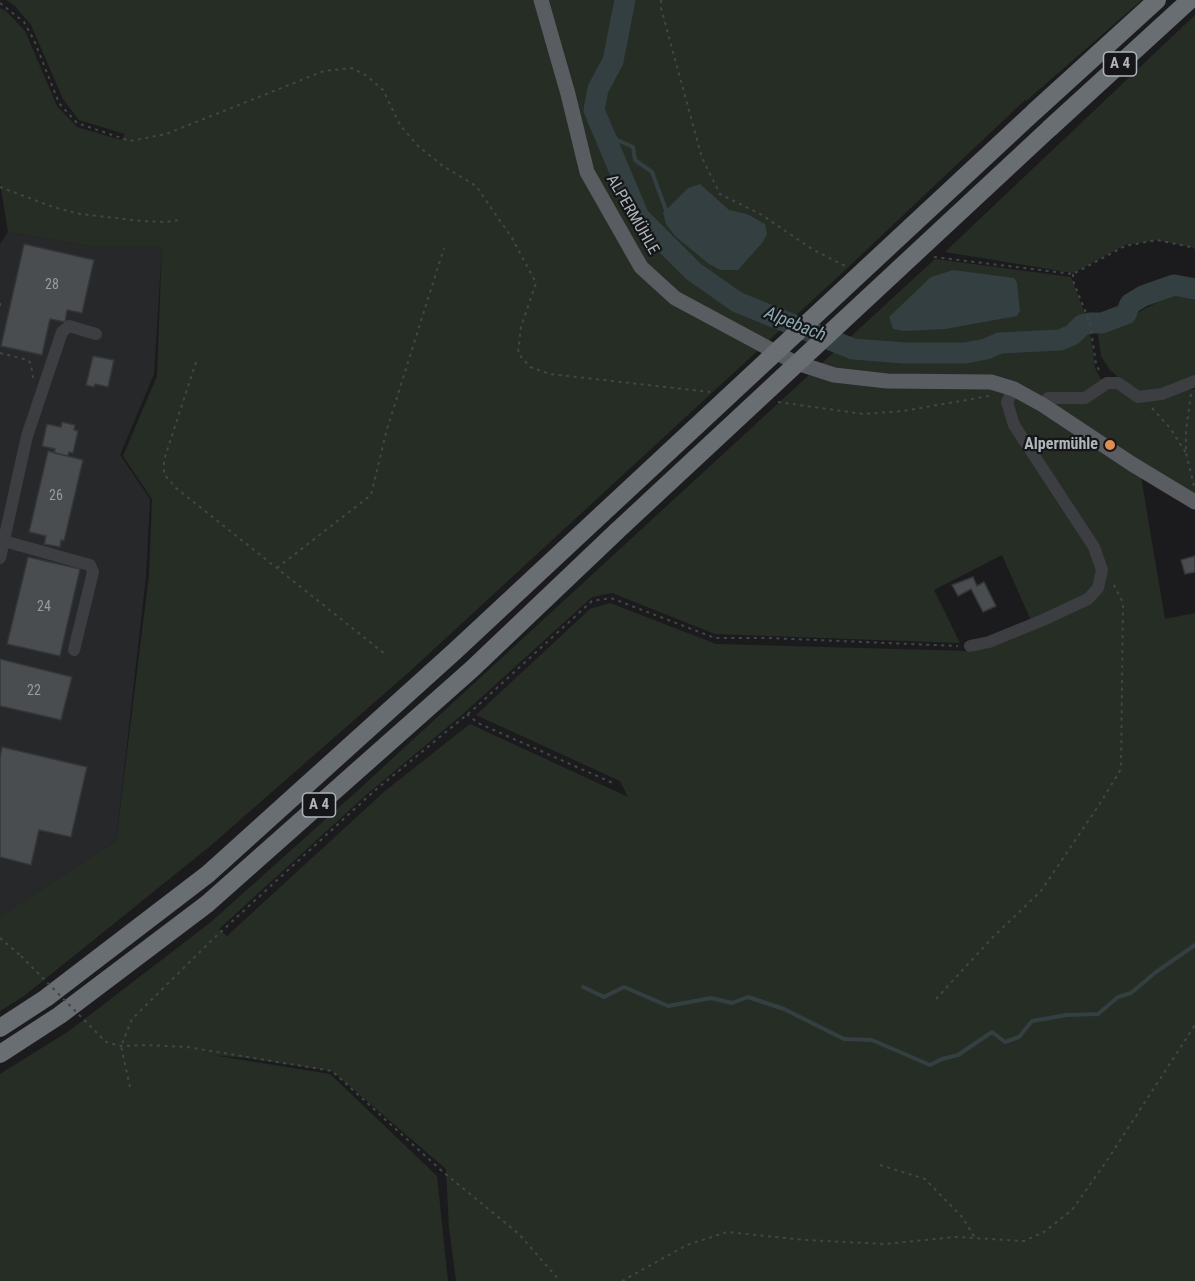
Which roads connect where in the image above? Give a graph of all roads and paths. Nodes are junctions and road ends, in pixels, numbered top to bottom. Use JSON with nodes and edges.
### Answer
{"nodes":[{"id":1,"x":541,"y":0,"type":"edge"},
{"id":2,"x":661,"y":0,"type":"edge"},
{"id":3,"x":1157,"y":0,"type":"edge"},
{"id":4,"x":1190,"y":0,"type":"edge"},
{"id":5,"x":0,"y":3,"type":"edge"},
{"id":6,"x":0,"y":187,"type":"edge"},
{"id":7,"x":179,"y":220,"type":"dead end"},
{"id":8,"x":444,"y":248,"type":"dead end"},
{"id":9,"x":1195,"y":248,"type":"edge"},
{"id":10,"x":932,"y":257,"type":"dead end"},
{"id":11,"x":852,"y":269,"type":"dead end"},
{"id":12,"x":1073,"y":274,"type":"junction"},
{"id":13,"x":0,"y":303,"type":"edge"},
{"id":14,"x":0,"y":308,"type":"edge"},
{"id":15,"x":96,"y":334,"type":"dead end"},
{"id":16,"x":0,"y":353,"type":"edge"},
{"id":17,"x":196,"y":362,"type":"dead end"},
{"id":18,"x":1195,"y":381,"type":"edge"},
{"id":19,"x":1107,"y":383,"type":"junction"},
{"id":20,"x":1195,"y":386,"type":"edge"},
{"id":21,"x":1014,"y":389,"type":"junction"},
{"id":22,"x":711,"y":392,"type":"dead end"},
{"id":23,"x":991,"y":396,"type":"dead end"},
{"id":24,"x":1138,"y":397,"type":"junction"},
{"id":25,"x":778,"y":402,"type":"dead end"},
{"id":26,"x":36,"y":405,"type":"junction"},
{"id":27,"x":1043,"y":405,"type":"junction"},
{"id":28,"x":1186,"y":453,"type":"junction"},
{"id":29,"x":1195,"y":495,"type":"edge"},
{"id":30,"x":4,"y":542,"type":"junction"},
{"id":31,"x":0,"y":558,"type":"edge"},
{"id":32,"x":277,"y":568,"type":"junction"},
{"id":33,"x":1102,"y":570,"type":"junction"},
{"id":34,"x":970,"y":646,"type":"joint"},
{"id":35,"x":74,"y":650,"type":"dead end"},
{"id":36,"x":385,"y":654,"type":"dead end"},
{"id":37,"x":467,"y":714,"type":"junction"},
{"id":38,"x":615,"y":784,"type":"dead end"},
{"id":39,"x":0,"y":938,"type":"edge"},
{"id":40,"x":936,"y":999,"type":"dead end"},
{"id":41,"x":1195,"y":1024,"type":"edge"},
{"id":42,"x":0,"y":1028,"type":"edge"},
{"id":43,"x":120,"y":1046,"type":"junction"},
{"id":44,"x":0,"y":1054,"type":"edge"},
{"id":45,"x":130,"y":1087,"type":"dead end"},
{"id":46,"x":880,"y":1166,"type":"dead end"},
{"id":47,"x":975,"y":1238,"type":"junction"},
{"id":48,"x":560,"y":1281,"type":"edge"},
{"id":49,"x":622,"y":1281,"type":"edge"}],
"edges":[{"from":1,"to":21,"type":"main road","name":"ALPERMÜHLE"},
{"from":2,"to":11,"type":"path"},
{"from":3,"to":42,"type":"highway","number":"A 4","bridge":true},
{"from":4,"to":44,"type":"highway","number":"A 4","bridge":true},
{"from":5,"to":22,"type":"path"},
{"from":6,"to":7,"type":"path"},
{"from":8,"to":32,"type":"path"},
{"from":9,"to":12,"type":"path"},
{"from":10,"to":12,"type":"path"},
{"from":12,"to":19,"type":"path"},
{"from":13,"to":14,"type":"path"},
{"from":15,"to":26,"type":"street"},
{"from":16,"to":26,"type":"path"},
{"from":17,"to":32,"type":"path"},
{"from":18,"to":24,"type":"street"},
{"from":19,"to":24,"type":"street"},
{"from":19,"to":27,"type":"street"},
{"from":20,"to":28,"type":"path"},
{"from":21,"to":27,"type":"main road","name":"ALPERMÜHLE"},
{"from":21,"to":33,"type":"street"},
{"from":23,"to":25,"type":"path"},
{"from":24,"to":28,"type":"path"},
{"from":26,"to":30,"type":"street"},
{"from":27,"to":29,"type":"main road","name":"ALPERMÜHLE"},
{"from":28,"to":29,"type":"path"},
{"from":30,"to":31,"type":"street"},
{"from":30,"to":35,"type":"street"},
{"from":32,"to":36,"type":"path"},
{"from":33,"to":34,"type":"street"},
{"from":33,"to":40,"type":"path"},
{"from":34,"to":37,"type":"path"},
{"from":37,"to":38,"type":"path"},
{"from":37,"to":43,"type":"path"},
{"from":39,"to":43,"type":"path","bridge":true},
{"from":41,"to":47,"type":"path"},
{"from":43,"to":45,"type":"path"},
{"from":43,"to":48,"type":"path"},
{"from":46,"to":47,"type":"path"},
{"from":47,"to":49,"type":"path"}]}
